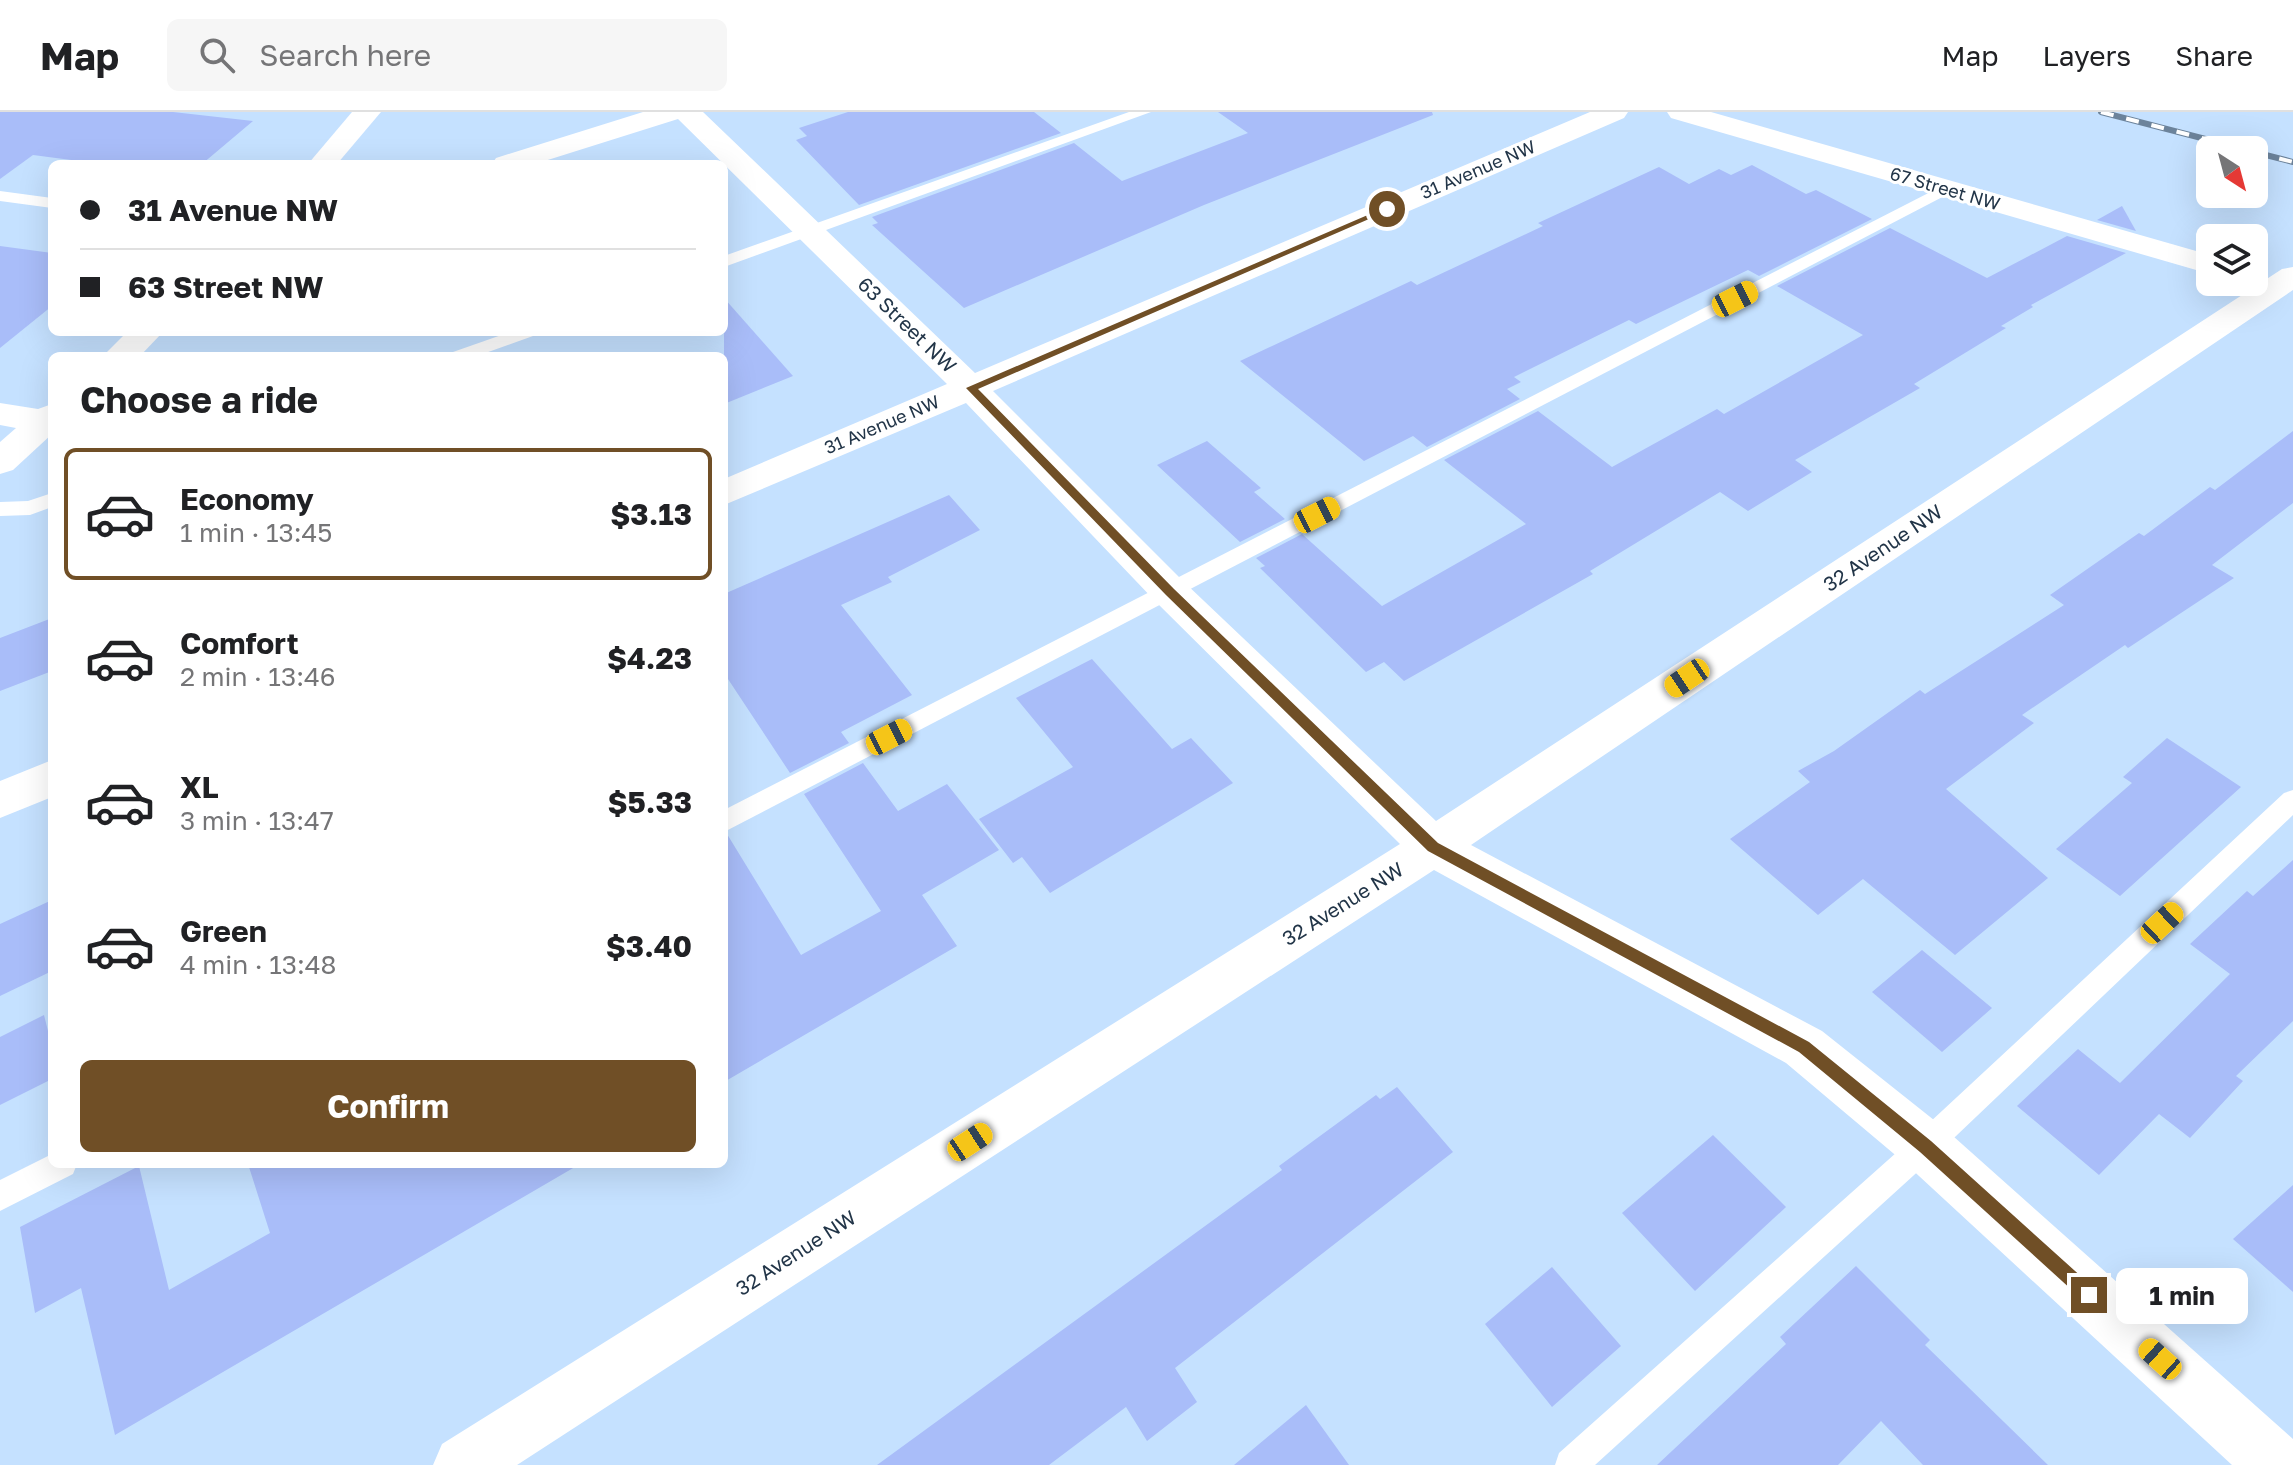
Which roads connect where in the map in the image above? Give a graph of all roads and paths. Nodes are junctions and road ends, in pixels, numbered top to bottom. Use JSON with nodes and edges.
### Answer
{"nodes":[{"id":1,"x":367,"y":112,"type":"edge"},
{"id":2,"x":671,"y":112,"type":"edge"},
{"id":3,"x":687,"y":112,"type":"edge"},
{"id":4,"x":1143,"y":112,"type":"edge"},
{"id":5,"x":1614,"y":112,"type":"edge"},
{"id":6,"x":1681,"y":112,"type":"edge"},
{"id":7,"x":325,"y":160,"type":"edge"},
{"id":8,"x":519,"y":160,"type":"edge"},
{"id":9,"x":1946,"y":189,"type":"junction"},
{"id":10,"x":0,"y":196,"type":"edge"},
{"id":11,"x":48,"y":202,"type":"edge"},
{"id":12,"x":811,"y":231,"type":"junction"},
{"id":13,"x":728,"y":261,"type":"edge"},
{"id":14,"x":2196,"y":261,"type":"edge"},
{"id":15,"x":2280,"y":282,"type":"edge"},
{"id":16,"x":142,"y":336,"type":"edge"},
{"id":17,"x":516,"y":336,"type":"edge"},
{"id":18,"x":124,"y":352,"type":"edge"},
{"id":19,"x":470,"y":352,"type":"edge"},
{"id":20,"x":971,"y":388,"type":"junction"},
{"id":21,"x":0,"y":414,"type":"edge"},
{"id":22,"x":48,"y":418,"type":"edge"},
{"id":23,"x":0,"y":462,"type":"edge"},
{"id":24,"x":728,"y":491,"type":"edge"},
{"id":25,"x":48,"y":501,"type":"edge"},
{"id":26,"x":0,"y":509,"type":"edge"},
{"id":27,"x":1170,"y":592,"type":"junction"},
{"id":28,"x":48,"y":780,"type":"edge"},
{"id":29,"x":0,"y":800,"type":"edge"},
{"id":30,"x":2293,"y":800,"type":"edge"},
{"id":31,"x":728,"y":820,"type":"edge"},
{"id":32,"x":1433,"y":847,"type":"junction"},
{"id":33,"x":1925,"y":1146,"type":"junction"},
{"id":34,"x":55,"y":1168,"type":"edge"},
{"id":35,"x":0,"y":1196,"type":"edge"},
{"id":36,"x":463,"y":1465,"type":"edge"},
{"id":37,"x":1571,"y":1465,"type":"edge"},
{"id":38,"x":2277,"y":1465,"type":"edge"}],
"edges":[{"from":1,"to":7,"type":"street"},
{"from":2,"to":8,"type":"street"},
{"from":3,"to":12,"type":"street","name":"63 Street NW"},
{"from":4,"to":12,"type":"lane"},
{"from":5,"to":20,"type":"street","name":"31 Avenue NW"},
{"from":6,"to":9,"type":"street","name":"67 Street NW"},
{"from":9,"to":14,"type":"street","name":"67 Street NW"},
{"from":9,"to":27,"type":"lane"},
{"from":10,"to":11,"type":"lane"},
{"from":12,"to":13,"type":"lane"},
{"from":12,"to":20,"type":"street","name":"63 Street NW"},
{"from":15,"to":32,"type":"street","name":"32 Avenue NW"},
{"from":16,"to":18,"type":"street"},
{"from":17,"to":19,"type":"lane"},
{"from":20,"to":24,"type":"street","name":"31 Avenue NW"},
{"from":20,"to":27,"type":"street","name":"63 Street NW"},
{"from":21,"to":22,"type":"street"},
{"from":22,"to":23,"type":"street"},
{"from":25,"to":26,"type":"lane"},
{"from":27,"to":31,"type":"lane"},
{"from":27,"to":32,"type":"street","name":"63 Street NW"},
{"from":28,"to":29,"type":"street"},
{"from":30,"to":33,"type":"lane"},
{"from":32,"to":33,"type":"street","name":"63 Street NW"},
{"from":32,"to":36,"type":"street","name":"32 Avenue NW"},
{"from":33,"to":37,"type":"lane"},
{"from":33,"to":38,"type":"street","name":"63 Street NW"},
{"from":34,"to":35,"type":"lane"}]}
